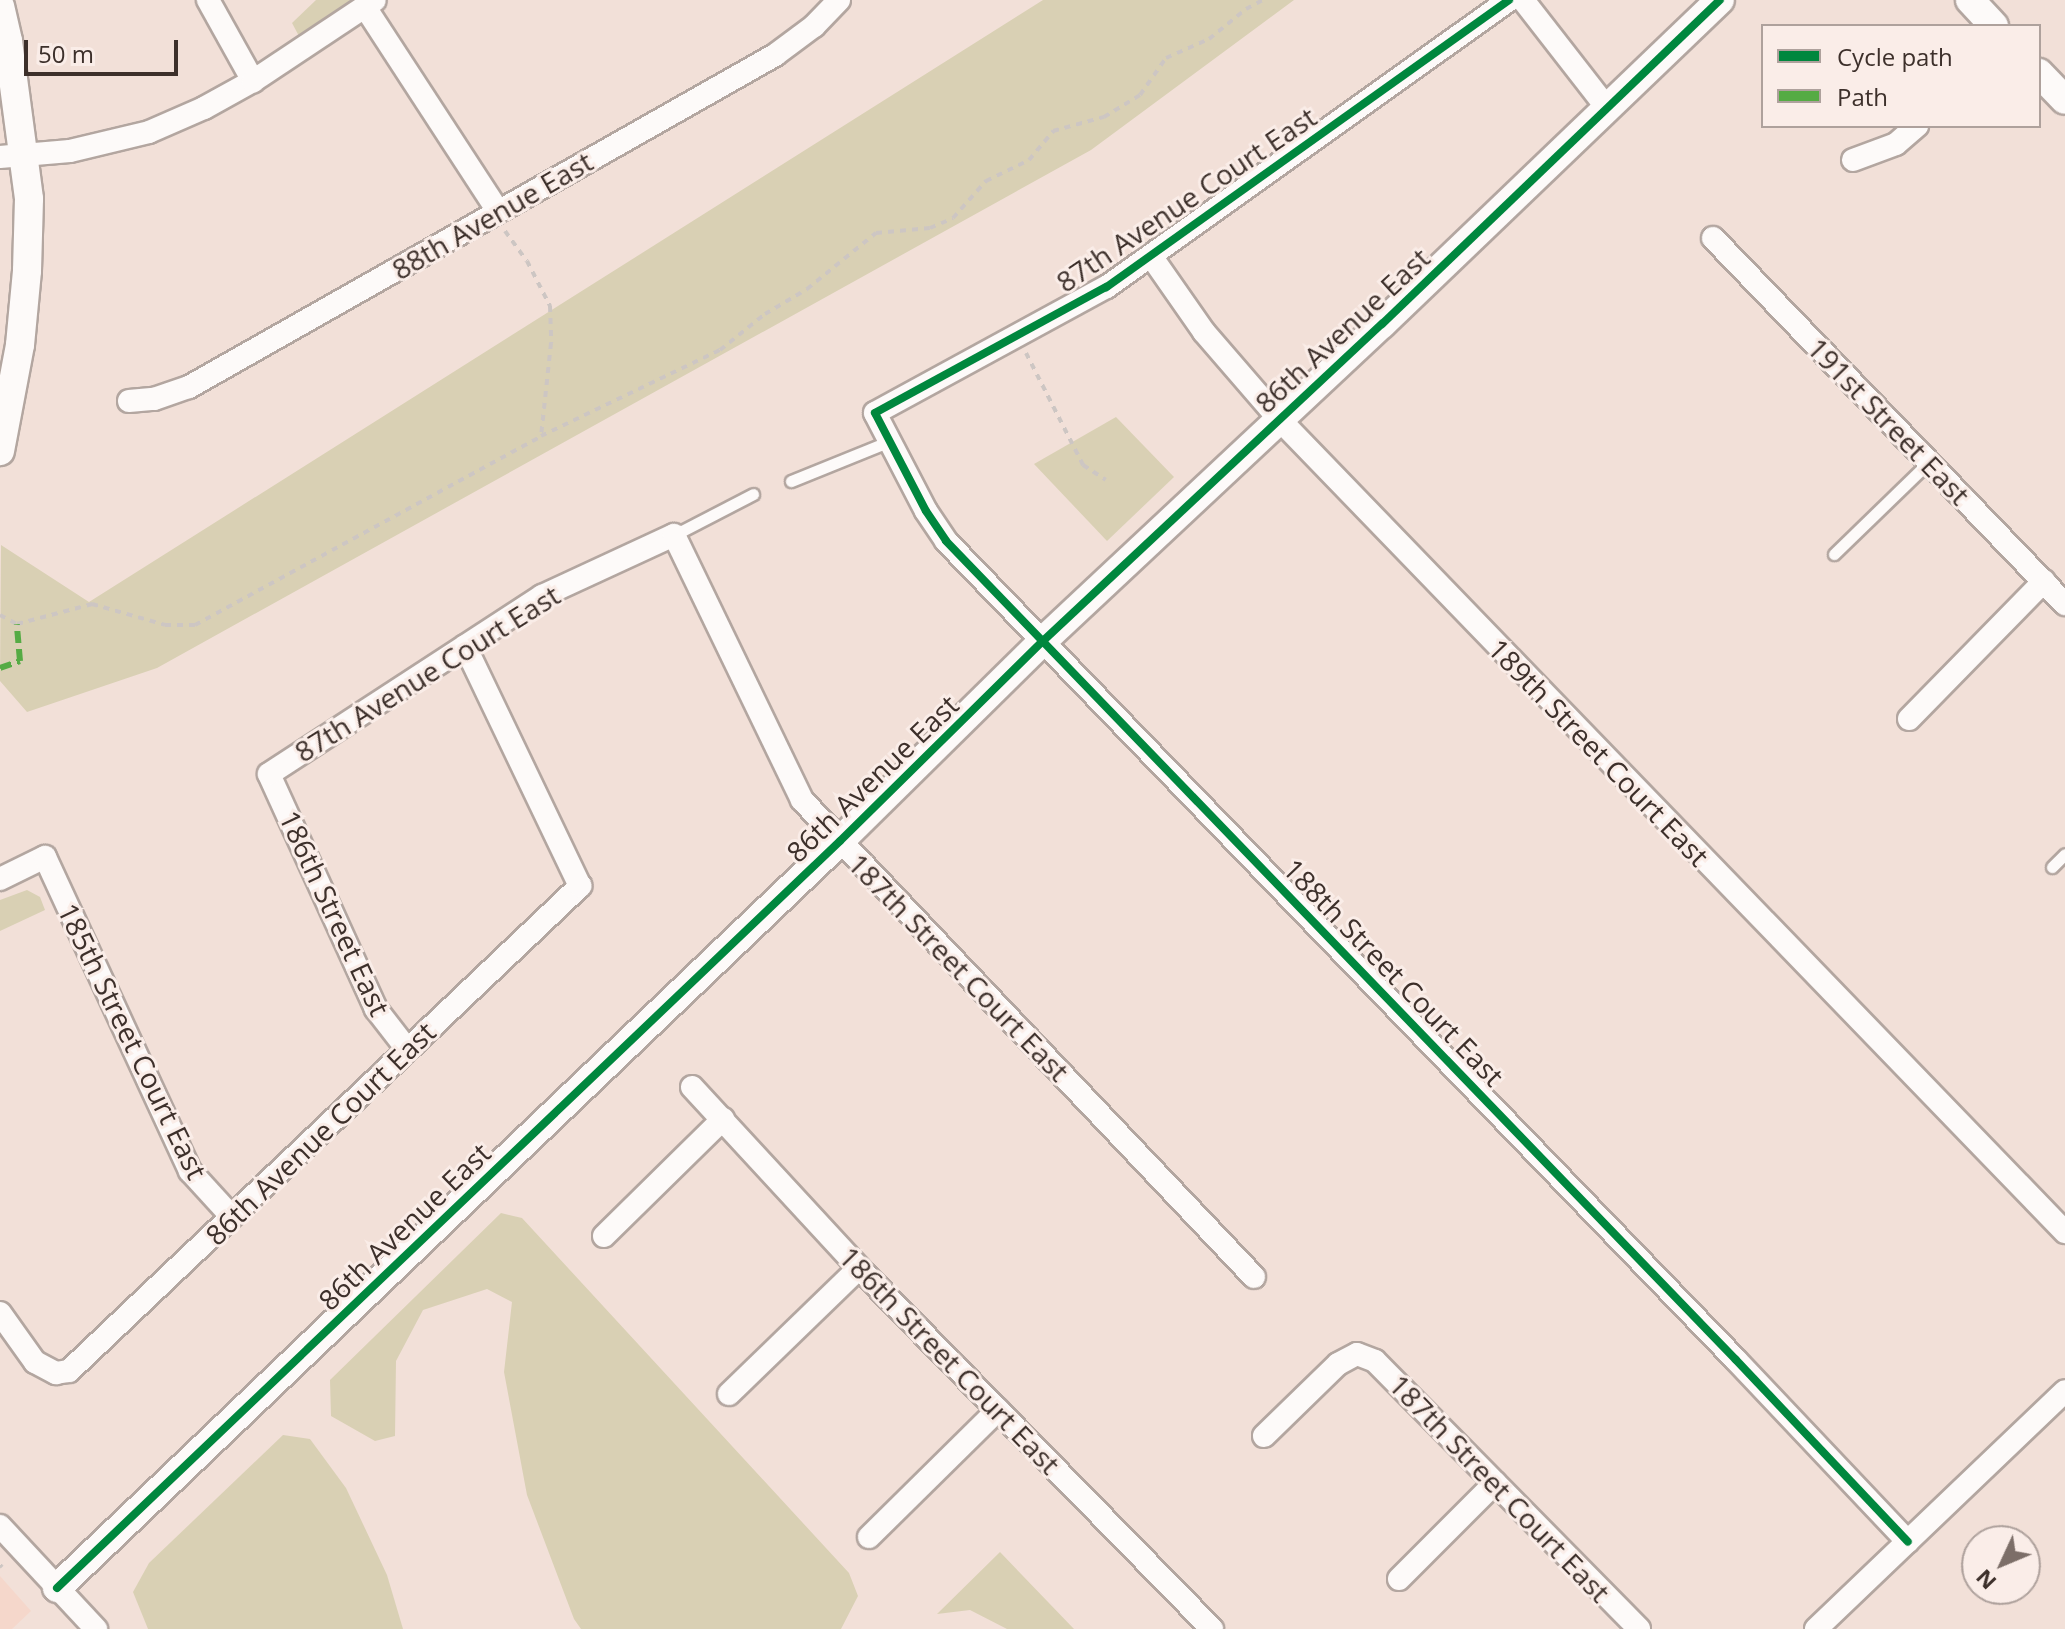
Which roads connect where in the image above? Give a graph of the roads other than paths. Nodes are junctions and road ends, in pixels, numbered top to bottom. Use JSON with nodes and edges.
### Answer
{"nodes":[{"id":1,"x":208,"y":0,"type":"edge"},
{"id":2,"x":839,"y":0,"type":"edge"},
{"id":3,"x":1509,"y":0,"type":"edge"},
{"id":4,"x":1523,"y":0,"type":"edge"},
{"id":5,"x":1720,"y":0,"type":"edge"},
{"id":6,"x":1970,"y":0,"type":"edge"},
{"id":7,"x":370,"y":3,"type":"edge"},
{"id":8,"x":0,"y":6,"type":"edge"},
{"id":9,"x":1992,"y":24,"type":"edge"},
{"id":10,"x":2041,"y":75,"type":"edge"},
{"id":11,"x":253,"y":81,"type":"junction"},
{"id":12,"x":2065,"y":100,"type":"edge"},
{"id":13,"x":1607,"y":108,"type":"junction"},
{"id":14,"x":1915,"y":128,"type":"edge"},
{"id":15,"x":12,"y":156,"type":"edge"},
{"id":16,"x":1853,"y":160,"type":"dead end"},
{"id":17,"x":498,"y":211,"type":"junction"},
{"id":18,"x":1713,"y":238,"type":"dead end"},
{"id":19,"x":1151,"y":256,"type":"junction"},
{"id":20,"x":129,"y":401,"type":"dead end"},
{"id":21,"x":875,"y":413,"type":"joint"},
{"id":22,"x":1279,"y":419,"type":"junction"},
{"id":23,"x":890,"y":441,"type":"junction"},
{"id":24,"x":0,"y":451,"type":"edge"},
{"id":25,"x":1929,"y":462,"type":"junction"},
{"id":26,"x":791,"y":481,"type":"dead end"},
{"id":27,"x":753,"y":494,"type":"dead end"},
{"id":28,"x":674,"y":535,"type":"junction"},
{"id":29,"x":1834,"y":554,"type":"dead end"},
{"id":30,"x":2044,"y":581,"type":"junction"},
{"id":31,"x":2065,"y":604,"type":"edge"},
{"id":32,"x":1044,"y":640,"type":"junction"},
{"id":33,"x":465,"y":646,"type":"junction"},
{"id":34,"x":1909,"y":719,"type":"dead end"},
{"id":35,"x":269,"y":774,"type":"joint"},
{"id":36,"x":840,"y":841,"type":"junction"},
{"id":37,"x":2065,"y":854,"type":"edge"},
{"id":38,"x":2052,"y":867,"type":"dead end"},
{"id":39,"x":0,"y":879,"type":"edge"},
{"id":40,"x":407,"y":1049,"type":"junction"},
{"id":41,"x":692,"y":1087,"type":"dead end"},
{"id":42,"x":723,"y":1119,"type":"junction"},
{"id":43,"x":232,"y":1217,"type":"junction"},
{"id":44,"x":2065,"y":1232,"type":"edge"},
{"id":45,"x":604,"y":1236,"type":"dead end"},
{"id":46,"x":859,"y":1268,"type":"junction"},
{"id":47,"x":1254,"y":1277,"type":"dead end"},
{"id":48,"x":0,"y":1313,"type":"edge"},
{"id":49,"x":2065,"y":1391,"type":"edge"},
{"id":50,"x":729,"y":1394,"type":"dead end"},
{"id":51,"x":998,"y":1410,"type":"junction"},
{"id":52,"x":1264,"y":1436,"type":"dead end"},
{"id":53,"x":1495,"y":1483,"type":"junction"},
{"id":54,"x":0,"y":1526,"type":"edge"},
{"id":55,"x":869,"y":1537,"type":"dead end"},
{"id":56,"x":1908,"y":1542,"type":"junction"},
{"id":57,"x":1399,"y":1579,"type":"dead end"},
{"id":58,"x":57,"y":1588,"type":"junction"},
{"id":59,"x":1634,"y":1627,"type":"edge"},
{"id":60,"x":96,"y":1629,"type":"edge"},
{"id":61,"x":1212,"y":1629,"type":"edge"},
{"id":62,"x":1816,"y":1629,"type":"edge"}],
"edges":[{"from":1,"to":11,"type":"street"},
{"from":2,"to":17,"type":"street","name":"88th Avenue East"},
{"from":3,"to":19,"type":"street","name":"87th Avenue Court East"},
{"from":4,"to":13,"type":"street"},
{"from":5,"to":13,"type":"street","name":"86th Avenue East"},
{"from":6,"to":9,"type":"street"},
{"from":7,"to":11,"type":"street"},
{"from":7,"to":17,"type":"street"},
{"from":8,"to":15,"type":"street"},
{"from":10,"to":12,"type":"street"},
{"from":11,"to":15,"type":"street"},
{"from":13,"to":22,"type":"street","name":"86th Avenue East"},
{"from":14,"to":16,"type":"street"},
{"from":15,"to":24,"type":"street"},
{"from":17,"to":20,"type":"street","name":"88th Avenue East"},
{"from":18,"to":25,"type":"street","name":"191st Street East"},
{"from":19,"to":21,"type":"street","name":"87th Avenue Court East"},
{"from":19,"to":22,"type":"street","name":"189th Street Court East"},
{"from":21,"to":23,"type":"street","name":"188th Street Court East"},
{"from":22,"to":32,"type":"street","name":"86th Avenue East"},
{"from":22,"to":44,"type":"street","name":"189th Street Court East"},
{"from":23,"to":26,"type":"lane"},
{"from":23,"to":32,"type":"street","name":"188th Street Court East"},
{"from":25,"to":29,"type":"lane"},
{"from":25,"to":30,"type":"street","name":"191st Street East"},
{"from":27,"to":28,"type":"lane"},
{"from":28,"to":33,"type":"street","name":"87th Avenue Court East"},
{"from":28,"to":36,"type":"street","name":"187th Street Court East"},
{"from":30,"to":31,"type":"street","name":"191st Street East"},
{"from":30,"to":34,"type":"street"},
{"from":32,"to":36,"type":"street","name":"86th Avenue East"},
{"from":32,"to":56,"type":"street","name":"188th Street Court East"},
{"from":33,"to":35,"type":"street","name":"87th Avenue Court East"},
{"from":33,"to":40,"type":"street","name":"86th Avenue Court East"},
{"from":35,"to":40,"type":"street","name":"186th Street East"},
{"from":36,"to":47,"type":"street","name":"187th Street Court East"},
{"from":36,"to":58,"type":"street","name":"86th Avenue East"},
{"from":37,"to":38,"type":"lane"},
{"from":39,"to":43,"type":"street","name":"185th Street Court East"},
{"from":40,"to":43,"type":"street","name":"86th Avenue Court East"},
{"from":41,"to":42,"type":"street","name":"186th Street Court East"},
{"from":42,"to":45,"type":"street"},
{"from":42,"to":46,"type":"street","name":"186th Street Court East"},
{"from":43,"to":48,"type":"street","name":"86th Avenue Court East"},
{"from":46,"to":50,"type":"street"},
{"from":46,"to":51,"type":"street","name":"186th Street Court East"},
{"from":49,"to":56,"type":"street"},
{"from":51,"to":55,"type":"street"},
{"from":51,"to":61,"type":"street","name":"186th Street Court East"},
{"from":52,"to":53,"type":"street","name":"187th Street Court East"},
{"from":53,"to":57,"type":"street"},
{"from":53,"to":59,"type":"street","name":"187th Street Court East"},
{"from":54,"to":58,"type":"street"},
{"from":56,"to":62,"type":"street"},
{"from":58,"to":60,"type":"street"}]}
